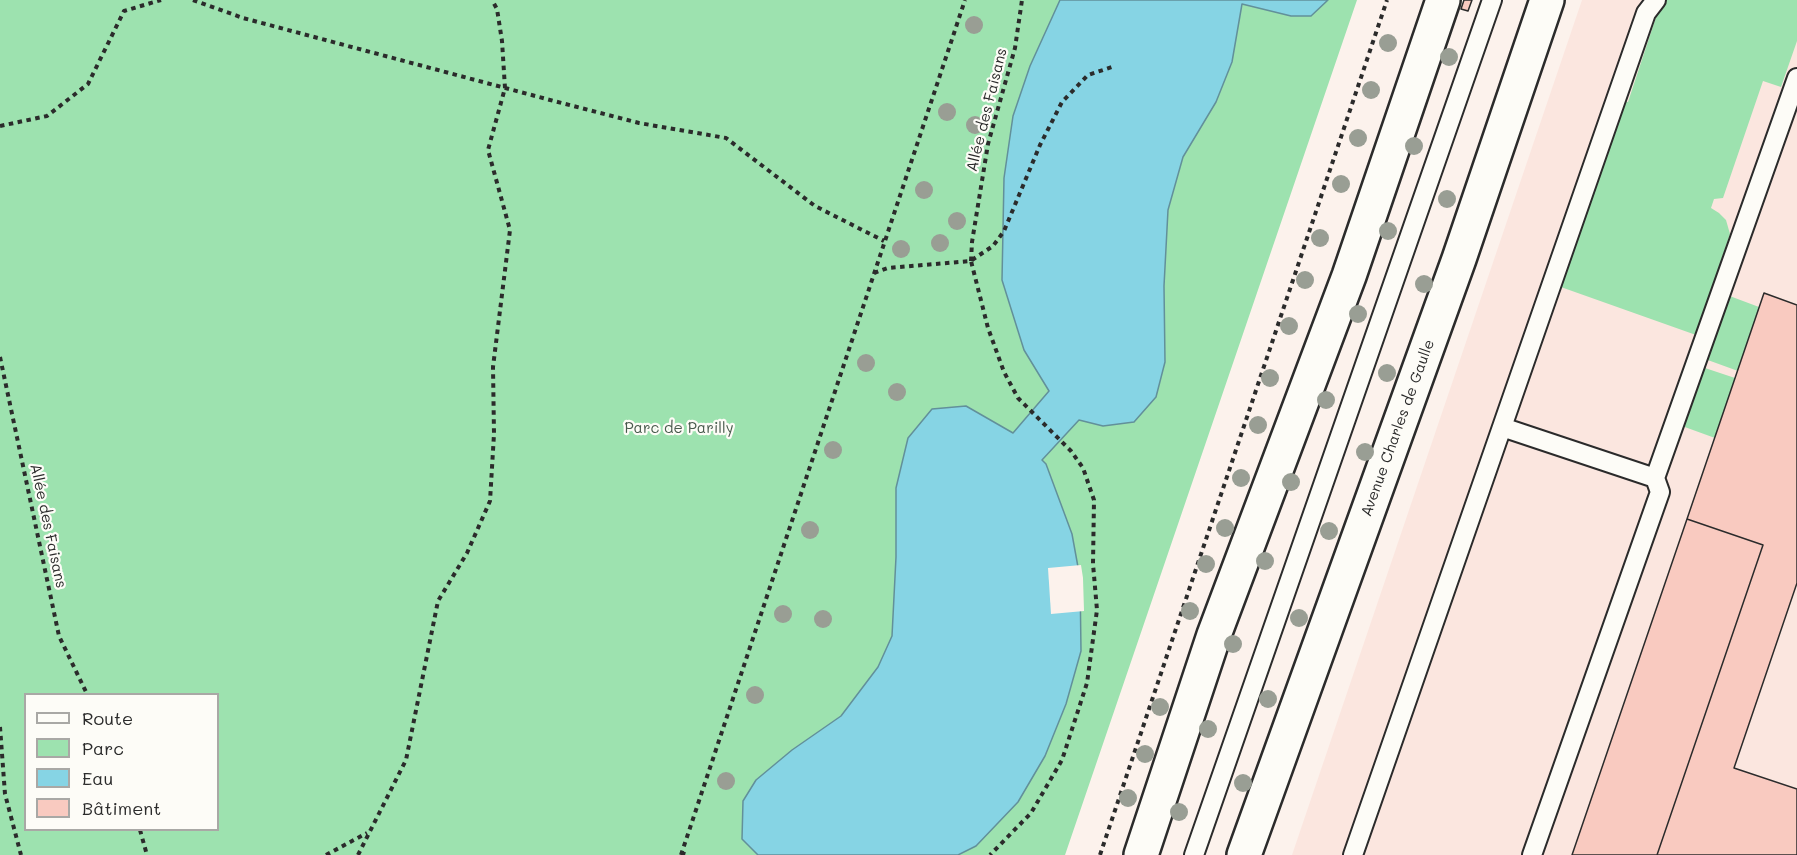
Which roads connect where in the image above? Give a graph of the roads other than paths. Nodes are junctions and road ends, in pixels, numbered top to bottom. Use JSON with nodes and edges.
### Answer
{"nodes":[{"id":1,"x":1443,"y":0,"type":"edge"},
{"id":2,"x":1492,"y":0,"type":"edge"},
{"id":3,"x":1547,"y":0,"type":"edge"},
{"id":4,"x":1656,"y":0,"type":"edge"},
{"id":5,"x":1797,"y":78,"type":"edge"},
{"id":6,"x":1502,"y":427,"type":"junction"},
{"id":7,"x":1655,"y":478,"type":"junction"},
{"id":8,"x":1141,"y":855,"type":"edge"},
{"id":9,"x":1194,"y":855,"type":"edge"},
{"id":10,"x":1244,"y":855,"type":"edge"},
{"id":11,"x":1353,"y":855,"type":"edge"},
{"id":12,"x":1532,"y":855,"type":"edge"}],
"edges":[{"from":1,"to":8,"type":"main road"},
{"from":2,"to":9,"type":"lane"},
{"from":3,"to":10,"type":"main road","name":"Avenue Charles de Gaulle"},
{"from":4,"to":6,"type":"lane"},
{"from":5,"to":7,"type":"lane"},
{"from":6,"to":7,"type":"lane"},
{"from":6,"to":11,"type":"lane"},
{"from":7,"to":12,"type":"lane"}]}
